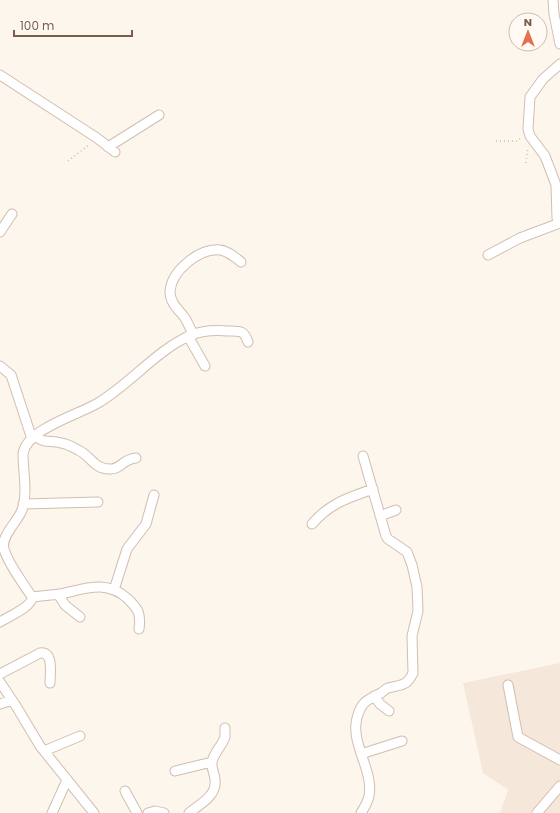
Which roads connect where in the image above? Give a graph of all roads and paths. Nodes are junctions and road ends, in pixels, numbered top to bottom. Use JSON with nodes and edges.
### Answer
{"nodes":[{"id":1,"x":553,"y":0,"type":"edge"},
{"id":2,"x":560,"y":44,"type":"edge"},
{"id":3,"x":560,"y":64,"type":"edge"},
{"id":4,"x":0,"y":75,"type":"edge"},
{"id":5,"x":159,"y":115,"type":"dead end"},
{"id":6,"x":529,"y":132,"type":"junction"},
{"id":7,"x":97,"y":138,"type":"junction"},
{"id":8,"x":496,"y":141,"type":"dead end"},
{"id":9,"x":68,"y":161,"type":"dead end"},
{"id":10,"x":526,"y":163,"type":"dead end"},
{"id":11,"x":12,"y":214,"type":"dead end"},
{"id":12,"x":560,"y":223,"type":"edge"},
{"id":13,"x":0,"y":232,"type":"edge"},
{"id":14,"x":488,"y":256,"type":"dead end"},
{"id":15,"x":241,"y":262,"type":"dead end"},
{"id":16,"x":191,"y":335,"type":"junction"},
{"id":17,"x":248,"y":342,"type":"dead end"},
{"id":18,"x":0,"y":366,"type":"edge"},
{"id":19,"x":205,"y":366,"type":"dead end"},
{"id":20,"x":34,"y":437,"type":"junction"},
{"id":21,"x":363,"y":456,"type":"dead end"},
{"id":22,"x":136,"y":458,"type":"dead end"},
{"id":23,"x":373,"y":489,"type":"junction"},
{"id":24,"x":154,"y":495,"type":"dead end"},
{"id":25,"x":98,"y":502,"type":"dead end"},
{"id":26,"x":23,"y":504,"type":"junction"},
{"id":27,"x":396,"y":510,"type":"dead end"},
{"id":28,"x":380,"y":516,"type":"junction"},
{"id":29,"x":312,"y":524,"type":"dead end"},
{"id":30,"x":114,"y":590,"type":"junction"},
{"id":31,"x":58,"y":594,"type":"junction"},
{"id":32,"x":32,"y":597,"type":"junction"},
{"id":33,"x":80,"y":617,"type":"dead end"},
{"id":34,"x":0,"y":622,"type":"edge"},
{"id":35,"x":139,"y":629,"type":"dead end"},
{"id":36,"x":0,"y":674,"type":"edge"},
{"id":37,"x":0,"y":682,"type":"edge"},
{"id":38,"x":50,"y":683,"type":"dead end"},
{"id":39,"x":508,"y":685,"type":"dead end"},
{"id":40,"x":374,"y":696,"type":"junction"},
{"id":41,"x":12,"y":700,"type":"junction"},
{"id":42,"x":0,"y":704,"type":"edge"},
{"id":43,"x":388,"y":710,"type":"dead end"},
{"id":44,"x":225,"y":728,"type":"dead end"},
{"id":45,"x":80,"y":736,"type":"dead end"},
{"id":46,"x":402,"y":741,"type":"dead end"},
{"id":47,"x":44,"y":751,"type":"junction"},
{"id":48,"x":361,"y":754,"type":"junction"},
{"id":49,"x":560,"y":760,"type":"edge"},
{"id":50,"x":212,"y":762,"type":"junction"},
{"id":51,"x":175,"y":771,"type":"dead end"},
{"id":52,"x":67,"y":780,"type":"junction"},
{"id":53,"x":560,"y":786,"type":"edge"},
{"id":54,"x":125,"y":791,"type":"dead end"},
{"id":55,"x":52,"y":813,"type":"edge"},
{"id":56,"x":94,"y":813,"type":"edge"},
{"id":57,"x":137,"y":813,"type":"edge"},
{"id":58,"x":148,"y":813,"type":"edge"},
{"id":59,"x":164,"y":813,"type":"edge"},
{"id":60,"x":189,"y":813,"type":"edge"},
{"id":61,"x":361,"y":813,"type":"edge"},
{"id":62,"x":538,"y":813,"type":"edge"}],
"edges":[{"from":1,"to":2,"type":"street"},
{"from":3,"to":6,"type":"street"},
{"from":4,"to":7,"type":"street"},
{"from":5,"to":7,"type":"street"},
{"from":6,"to":8,"type":"path"},
{"from":6,"to":10,"type":"path"},
{"from":6,"to":12,"type":"street"},
{"from":7,"to":9,"type":"path"},
{"from":11,"to":13,"type":"street"},
{"from":12,"to":14,"type":"street"},
{"from":15,"to":16,"type":"street"},
{"from":16,"to":17,"type":"street"},
{"from":16,"to":19,"type":"street"},
{"from":16,"to":20,"type":"street"},
{"from":18,"to":20,"type":"street"},
{"from":20,"to":22,"type":"street"},
{"from":20,"to":26,"type":"street"},
{"from":21,"to":23,"type":"street"},
{"from":23,"to":28,"type":"street"},
{"from":23,"to":29,"type":"street"},
{"from":24,"to":30,"type":"street"},
{"from":25,"to":26,"type":"street"},
{"from":26,"to":32,"type":"street"},
{"from":27,"to":28,"type":"street"},
{"from":28,"to":40,"type":"street"},
{"from":30,"to":31,"type":"street"},
{"from":30,"to":35,"type":"street"},
{"from":31,"to":32,"type":"street"},
{"from":31,"to":33,"type":"street"},
{"from":32,"to":34,"type":"street"},
{"from":36,"to":38,"type":"street"},
{"from":37,"to":41,"type":"street"},
{"from":39,"to":49,"type":"street"},
{"from":40,"to":43,"type":"street"},
{"from":40,"to":48,"type":"street"},
{"from":41,"to":42,"type":"street"},
{"from":41,"to":47,"type":"street"},
{"from":44,"to":50,"type":"street"},
{"from":45,"to":47,"type":"street"},
{"from":46,"to":48,"type":"street"},
{"from":47,"to":52,"type":"street"},
{"from":48,"to":61,"type":"street"},
{"from":50,"to":51,"type":"street"},
{"from":50,"to":60,"type":"street"},
{"from":52,"to":55,"type":"street"},
{"from":52,"to":56,"type":"street"},
{"from":53,"to":62,"type":"street"},
{"from":54,"to":57,"type":"street"},
{"from":58,"to":59,"type":"street"}]}
